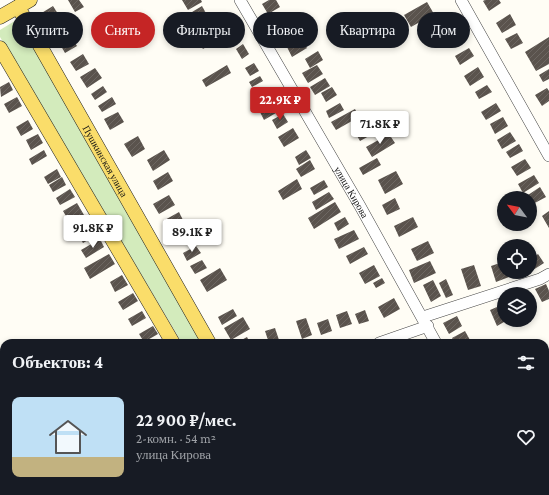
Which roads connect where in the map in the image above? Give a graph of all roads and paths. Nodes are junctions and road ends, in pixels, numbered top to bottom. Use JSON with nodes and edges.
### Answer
{"nodes":[{"id":1,"x":240,"y":0,"type":"edge"},
{"id":2,"x":461,"y":0,"type":"edge"},
{"id":3,"x":20,"y":2,"type":"edge"},
{"id":4,"x":0,"y":17,"type":"edge"},
{"id":5,"x":0,"y":48,"type":"edge"},
{"id":6,"x":549,"y":156,"type":"edge"},
{"id":7,"x":549,"y":274,"type":"edge"},
{"id":8,"x":426,"y":322,"type":"junction"},
{"id":9,"x":171,"y":339,"type":"edge"},
{"id":10,"x":207,"y":339,"type":"edge"},
{"id":11,"x":388,"y":339,"type":"edge"},
{"id":12,"x":434,"y":339,"type":"edge"}],
"edges":[{"from":1,"to":8,"type":"street","name":"улица Кирова"},
{"from":2,"to":6,"type":"street"},
{"from":3,"to":4,"type":"main road"},
{"from":3,"to":10,"type":"main road","name":"Пушкинская улица"},
{"from":5,"to":9,"type":"main road"},
{"from":7,"to":8,"type":"street"},
{"from":8,"to":11,"type":"street"},
{"from":8,"to":12,"type":"street","name":"улица Кирова"}]}
